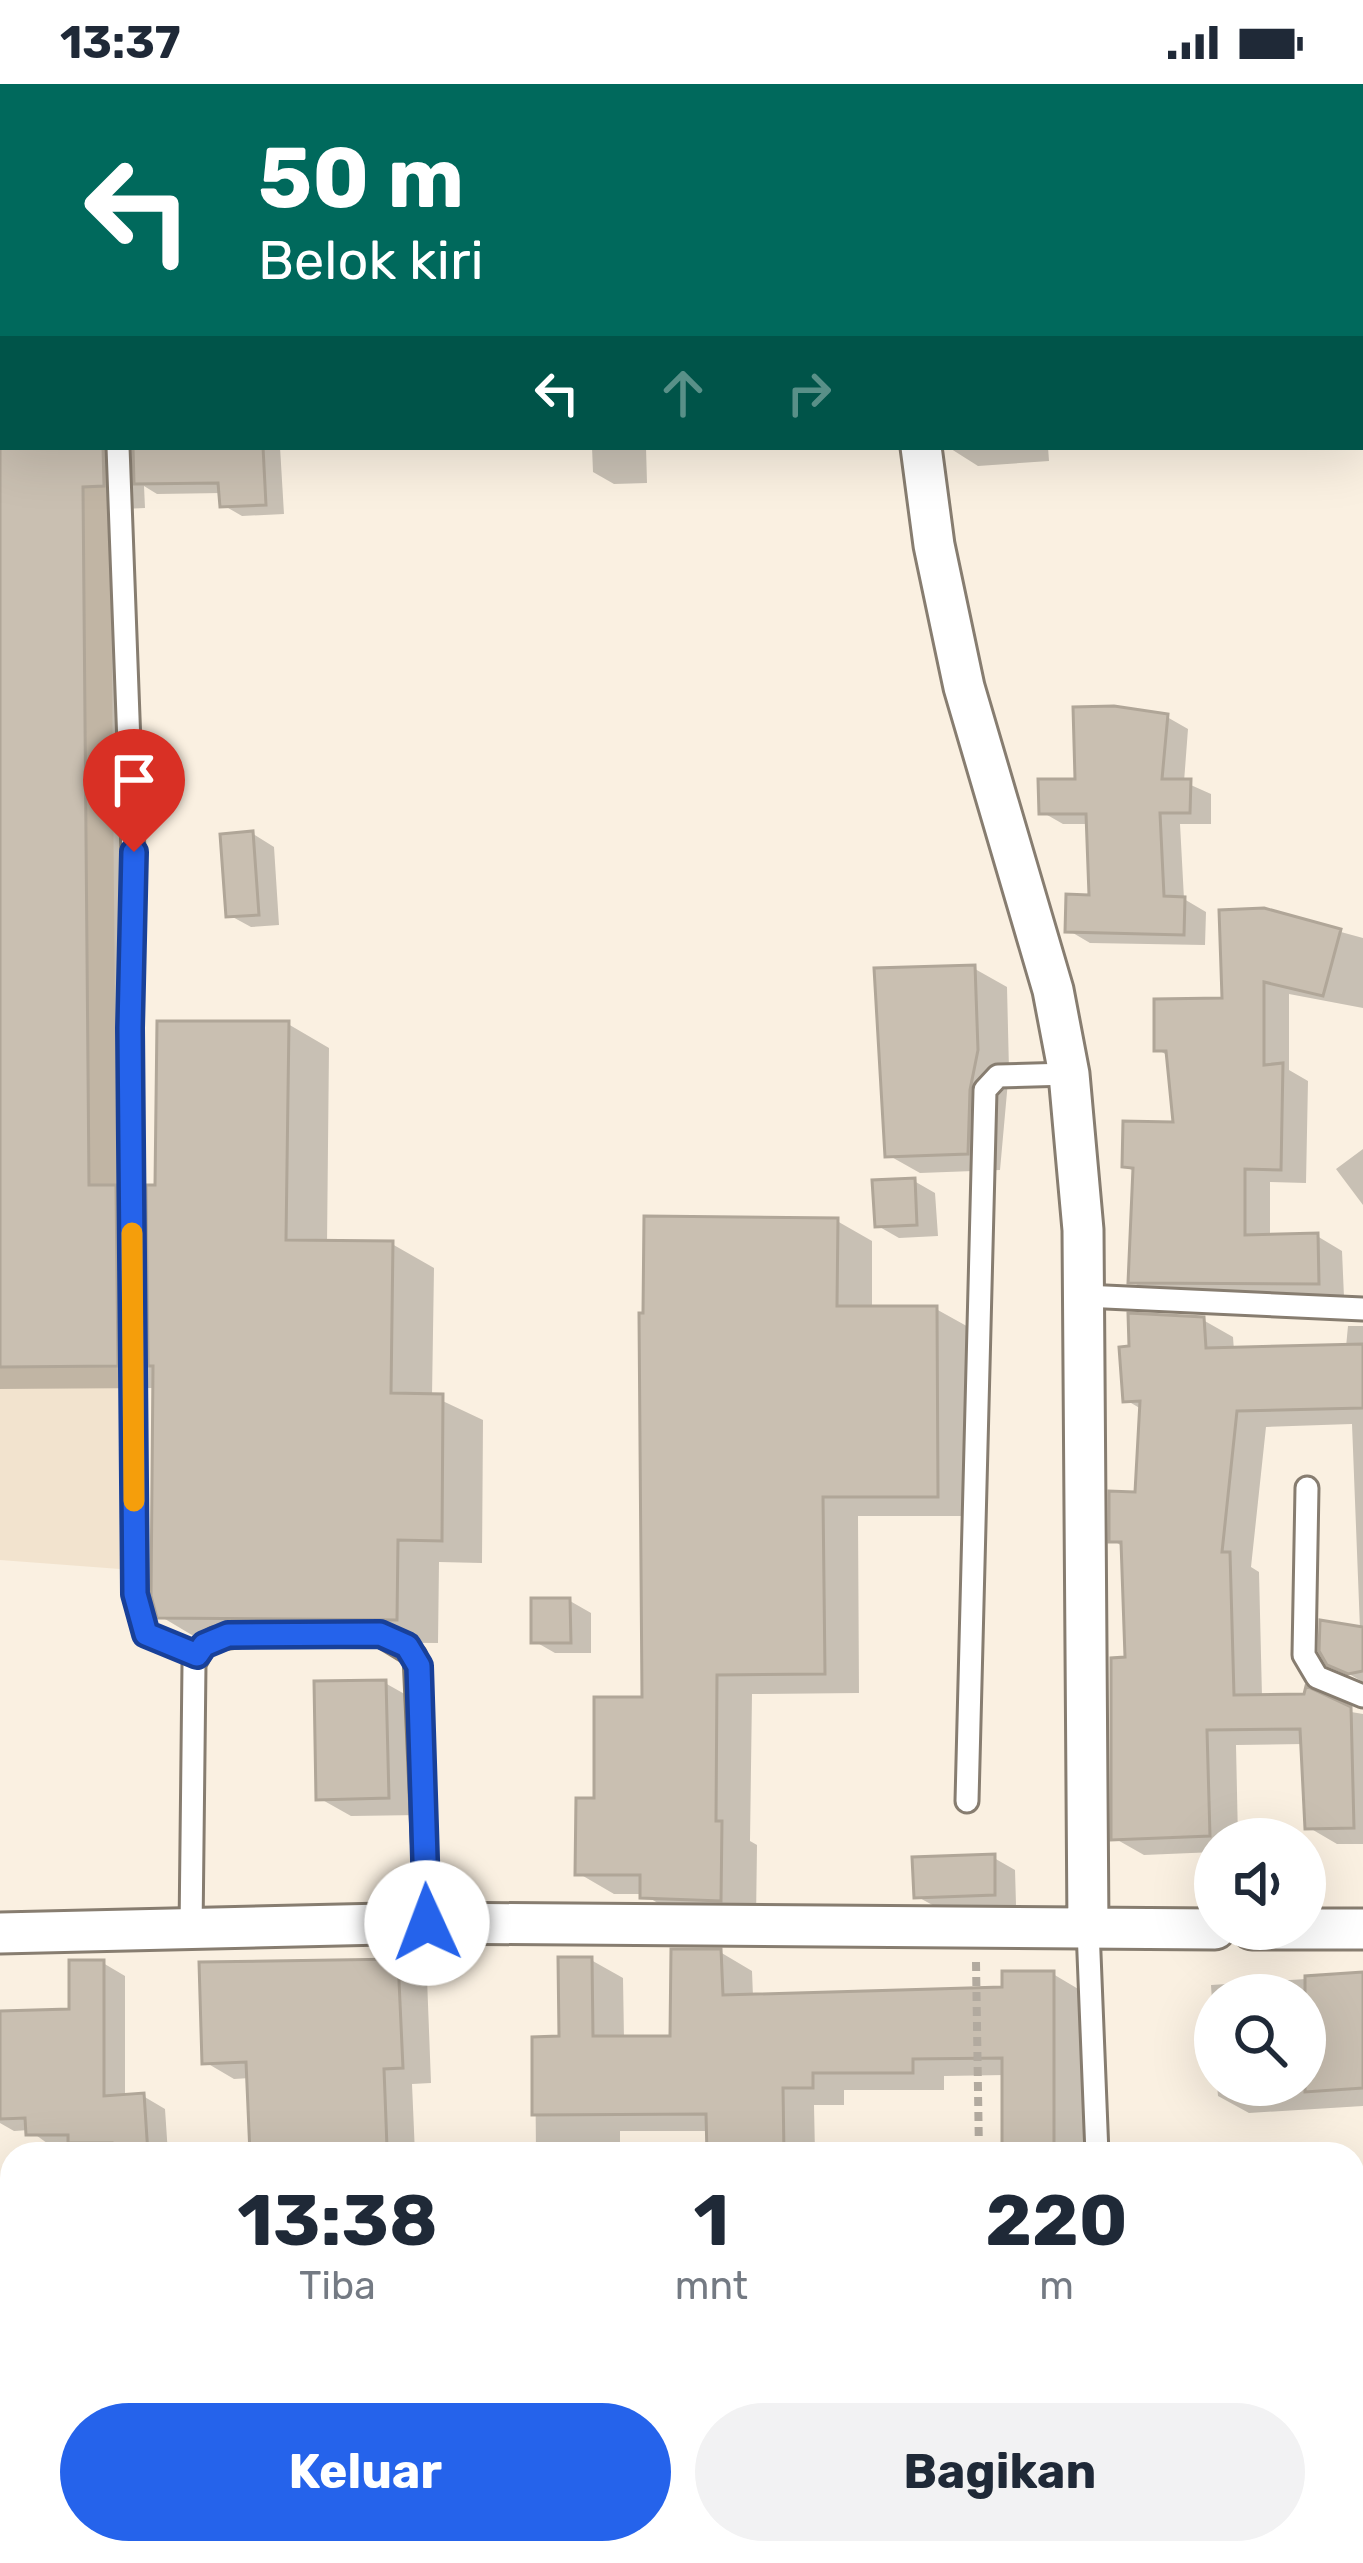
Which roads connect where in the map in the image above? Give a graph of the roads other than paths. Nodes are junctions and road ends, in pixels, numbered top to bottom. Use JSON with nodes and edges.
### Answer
{"nodes":[{"id":1,"x":118,"y":450,"type":"edge"},
{"id":2,"x":921,"y":450,"type":"edge"},
{"id":3,"x":1069,"y":1073,"type":"junction"},
{"id":4,"x":1084,"y":1296,"type":"junction"},
{"id":5,"x":1363,"y":1309,"type":"edge"},
{"id":6,"x":1307,"y":1488,"type":"dead end"},
{"id":7,"x":197,"y":1655,"type":"junction"},
{"id":8,"x":1363,"y":1696,"type":"edge"},
{"id":9,"x":967,"y":1801,"type":"dead end"},
{"id":10,"x":427,"y":1923,"type":"junction"},
{"id":11,"x":1088,"y":1928,"type":"junction"},
{"id":12,"x":1194,"y":1929,"type":"edge"},
{"id":13,"x":1326,"y":1929,"type":"edge"},
{"id":14,"x":1363,"y":1929,"type":"edge"},
{"id":15,"x":191,"y":1932,"type":"junction"},
{"id":16,"x":0,"y":1933,"type":"edge"},
{"id":17,"x":1096,"y":2142,"type":"edge"}],
"edges":[{"from":1,"to":7,"type":"lane"},
{"from":2,"to":3,"type":"street"},
{"from":3,"to":4,"type":"street"},
{"from":3,"to":9,"type":"lane"},
{"from":4,"to":5,"type":"lane"},
{"from":4,"to":11,"type":"street"},
{"from":6,"to":8,"type":"lane"},
{"from":7,"to":10,"type":"lane"},
{"from":7,"to":15,"type":"lane"},
{"from":10,"to":11,"type":"street"},
{"from":10,"to":15,"type":"street"},
{"from":11,"to":12,"type":"street"},
{"from":11,"to":17,"type":"lane"},
{"from":13,"to":14,"type":"street"},
{"from":15,"to":16,"type":"street"}]}
